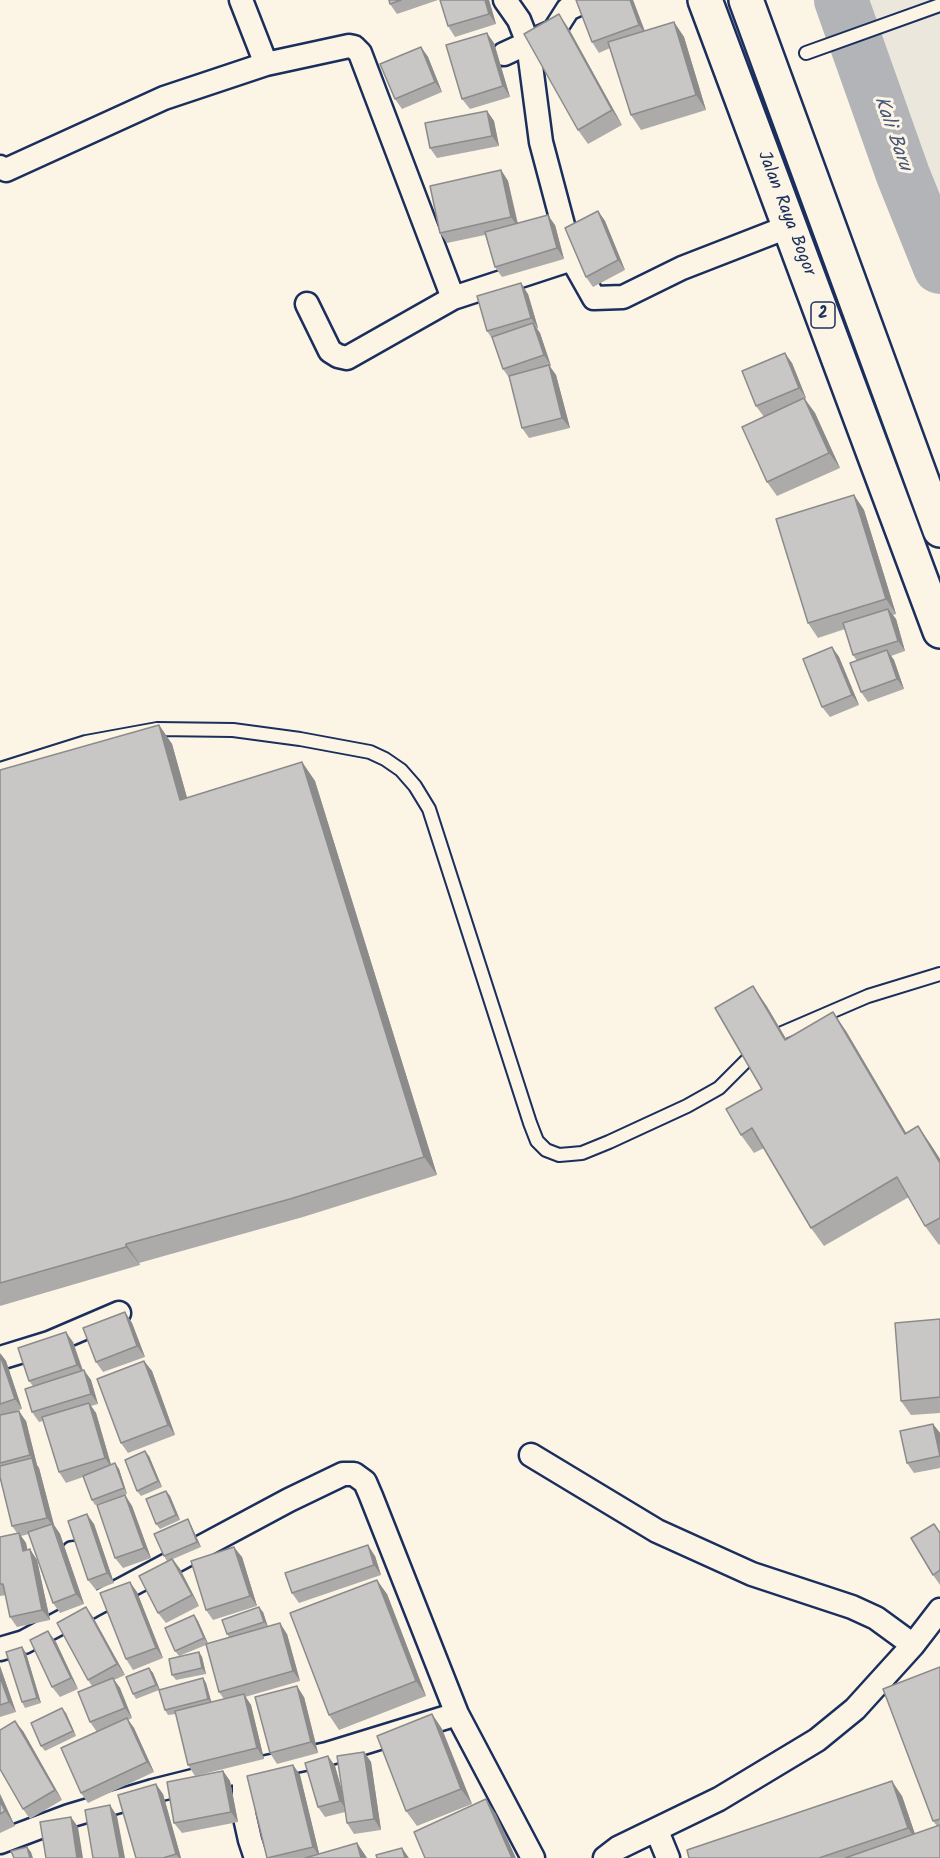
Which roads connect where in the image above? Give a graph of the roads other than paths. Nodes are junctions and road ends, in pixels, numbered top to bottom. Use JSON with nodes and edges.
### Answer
{"nodes":[{"id":1,"x":241,"y":0,"type":"edge"},
{"id":2,"x":505,"y":0,"type":"edge"},
{"id":3,"x":587,"y":0,"type":"edge"},
{"id":4,"x":705,"y":0,"type":"edge"},
{"id":5,"x":746,"y":0,"type":"edge"},
{"id":6,"x":940,"y":5,"type":"edge"},
{"id":7,"x":528,"y":43,"type":"junction"},
{"id":8,"x":810,"y":51,"type":"dead end"},
{"id":9,"x":504,"y":54,"type":"dead end"},
{"id":10,"x":266,"y":64,"type":"junction"},
{"id":11,"x":0,"y":168,"type":"edge"},
{"id":12,"x":790,"y":226,"type":"junction"},
{"id":13,"x":572,"y":259,"type":"junction"},
{"id":14,"x":453,"y":298,"type":"junction"},
{"id":15,"x":307,"y":304,"type":"dead end"},
{"id":16,"x":940,"y":530,"type":"edge"},
{"id":17,"x":940,"y":631,"type":"edge"},
{"id":18,"x":0,"y":769,"type":"edge"},
{"id":19,"x":940,"y":974,"type":"edge"},
{"id":20,"x":782,"y":1033,"type":"edge"},
{"id":21,"x":747,"y":1060,"type":"edge"},
{"id":22,"x":119,"y":1313,"type":"edge"},
{"id":23,"x":0,"y":1358,"type":"edge"},
{"id":24,"x":531,"y":1455,"type":"dead end"},
{"id":25,"x":73,"y":1553,"type":"edge"},
{"id":26,"x":90,"y":1607,"type":"junction"},
{"id":27,"x":940,"y":1610,"type":"edge"},
{"id":28,"x":913,"y":1645,"type":"junction"},
{"id":29,"x":0,"y":1649,"type":"edge"},
{"id":30,"x":457,"y":1714,"type":"junction"},
{"id":31,"x":244,"y":1772,"type":"junction"},
{"id":32,"x":657,"y":1831,"type":"junction"},
{"id":33,"x":0,"y":1842,"type":"edge"},
{"id":34,"x":256,"y":1858,"type":"edge"},
{"id":35,"x":532,"y":1858,"type":"edge"},
{"id":36,"x":605,"y":1858,"type":"edge"},
{"id":37,"x":668,"y":1858,"type":"edge"}],
"edges":[{"from":1,"to":10,"type":"street"},
{"from":2,"to":7,"type":"street"},
{"from":3,"to":7,"type":"street"},
{"from":4,"to":12,"type":"highway","name":"Jalan Raya Bogor","number":"2"},
{"from":5,"to":16,"type":"highway","name":"Jalan Raya Bogor","number":"2"},
{"from":6,"to":8,"type":"lane"},
{"from":7,"to":9,"type":"street"},
{"from":7,"to":13,"type":"street"},
{"from":10,"to":11,"type":"street"},
{"from":10,"to":14,"type":"street"},
{"from":12,"to":13,"type":"street"},
{"from":12,"to":17,"type":"highway","name":"Jalan Raya Bogor","number":"2"},
{"from":13,"to":14,"type":"street"},
{"from":14,"to":15,"type":"street"},
{"from":18,"to":21,"type":"lane"},
{"from":19,"to":20,"type":"lane"},
{"from":22,"to":23,"type":"street"},
{"from":24,"to":28,"type":"street"},
{"from":25,"to":26,"type":"street"},
{"from":26,"to":29,"type":"street"},
{"from":26,"to":30,"type":"street"},
{"from":27,"to":28,"type":"street"},
{"from":28,"to":32,"type":"street"},
{"from":30,"to":31,"type":"street"},
{"from":30,"to":35,"type":"street"},
{"from":31,"to":33,"type":"street"},
{"from":31,"to":34,"type":"street"},
{"from":32,"to":36,"type":"street"},
{"from":32,"to":37,"type":"street"}]}
